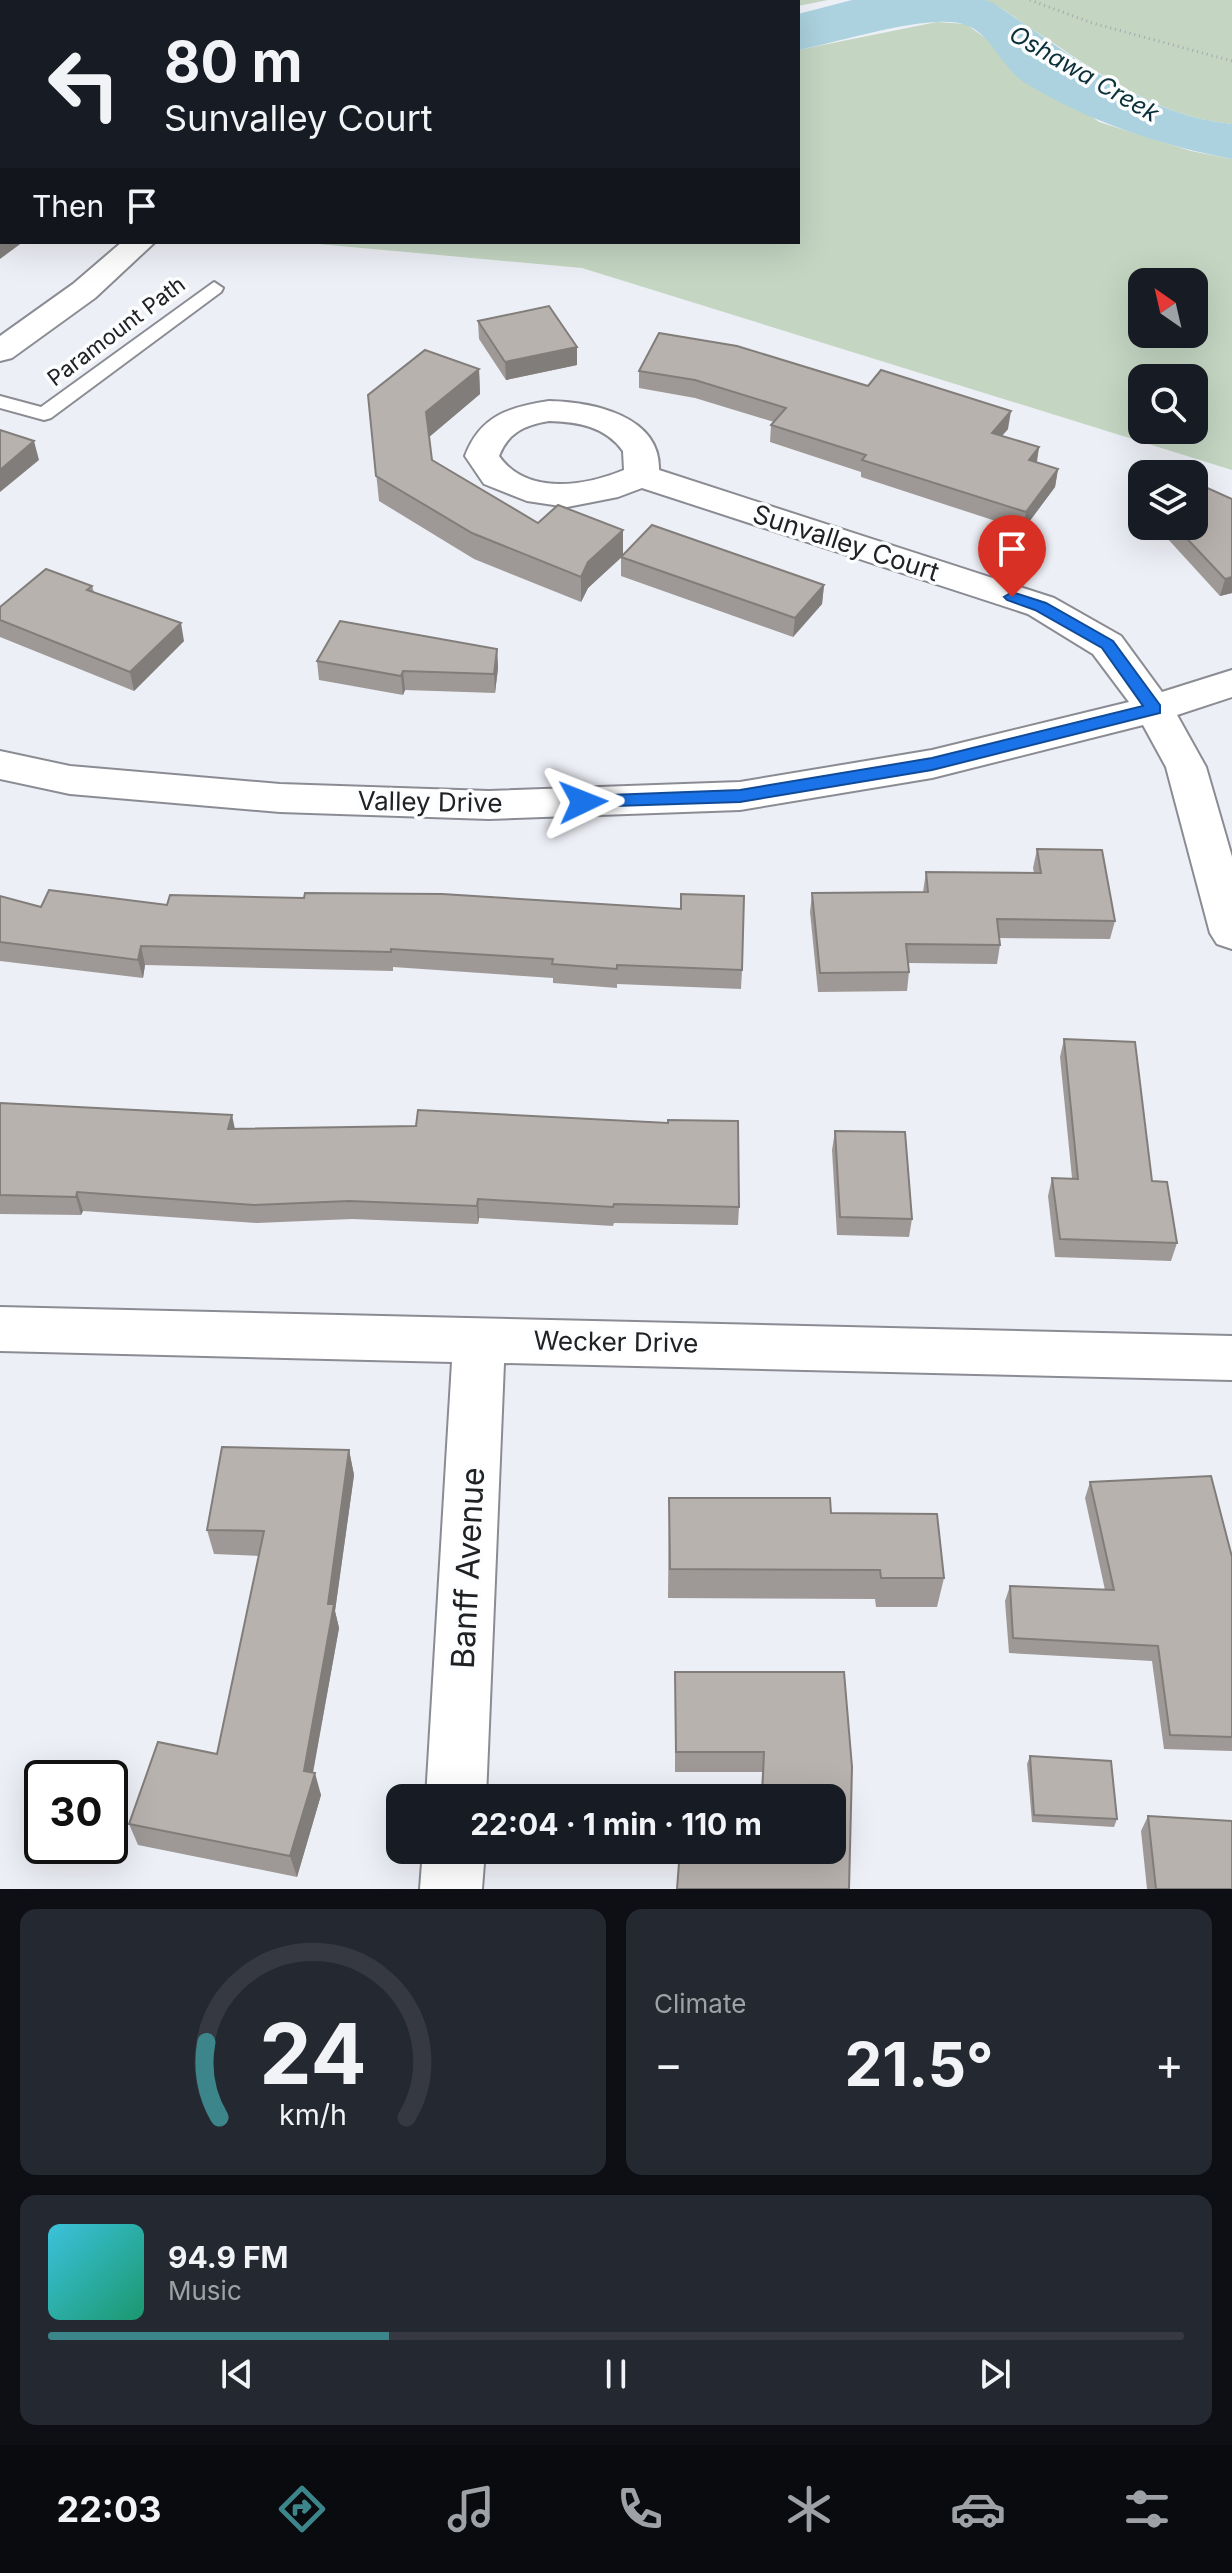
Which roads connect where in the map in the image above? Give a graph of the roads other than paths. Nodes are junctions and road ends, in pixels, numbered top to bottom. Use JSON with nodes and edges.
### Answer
{"nodes":[{"id":1,"x":138,"y":244,"type":"edge"},
{"id":2,"x":214,"y":288,"type":"dead end"},
{"id":3,"x":0,"y":351,"type":"edge"},
{"id":4,"x":0,"y":402,"type":"edge"},
{"id":5,"x":641,"y":476,"type":"dead end"},
{"id":6,"x":1232,"y":683,"type":"edge"},
{"id":7,"x":1154,"y":709,"type":"junction"},
{"id":8,"x":0,"y":765,"type":"edge"},
{"id":9,"x":1232,"y":933,"type":"edge"},
{"id":10,"x":0,"y":1329,"type":"edge"},
{"id":11,"x":479,"y":1338,"type":"junction"},
{"id":12,"x":1232,"y":1358,"type":"edge"},
{"id":13,"x":457,"y":1784,"type":"edge"},
{"id":14,"x":453,"y":1864,"type":"edge"},
{"id":15,"x":451,"y":1889,"type":"edge"}],
"edges":[{"from":1,"to":3,"type":"street"},
{"from":2,"to":4,"type":"lane","name":"Paramount Path"},
{"from":5,"to":7,"type":"street","name":"Sunvalley Court"},
{"from":6,"to":7,"type":"street","name":"Valley Drive"},
{"from":7,"to":8,"type":"street","name":"Valley Drive"},
{"from":7,"to":9,"type":"street","name":"Sunvalley Court"},
{"from":10,"to":11,"type":"street","name":"Wecker Drive"},
{"from":11,"to":12,"type":"street","name":"Wecker Drive"},
{"from":11,"to":13,"type":"street","name":"Banff Avenue"},
{"from":14,"to":15,"type":"street"}]}
